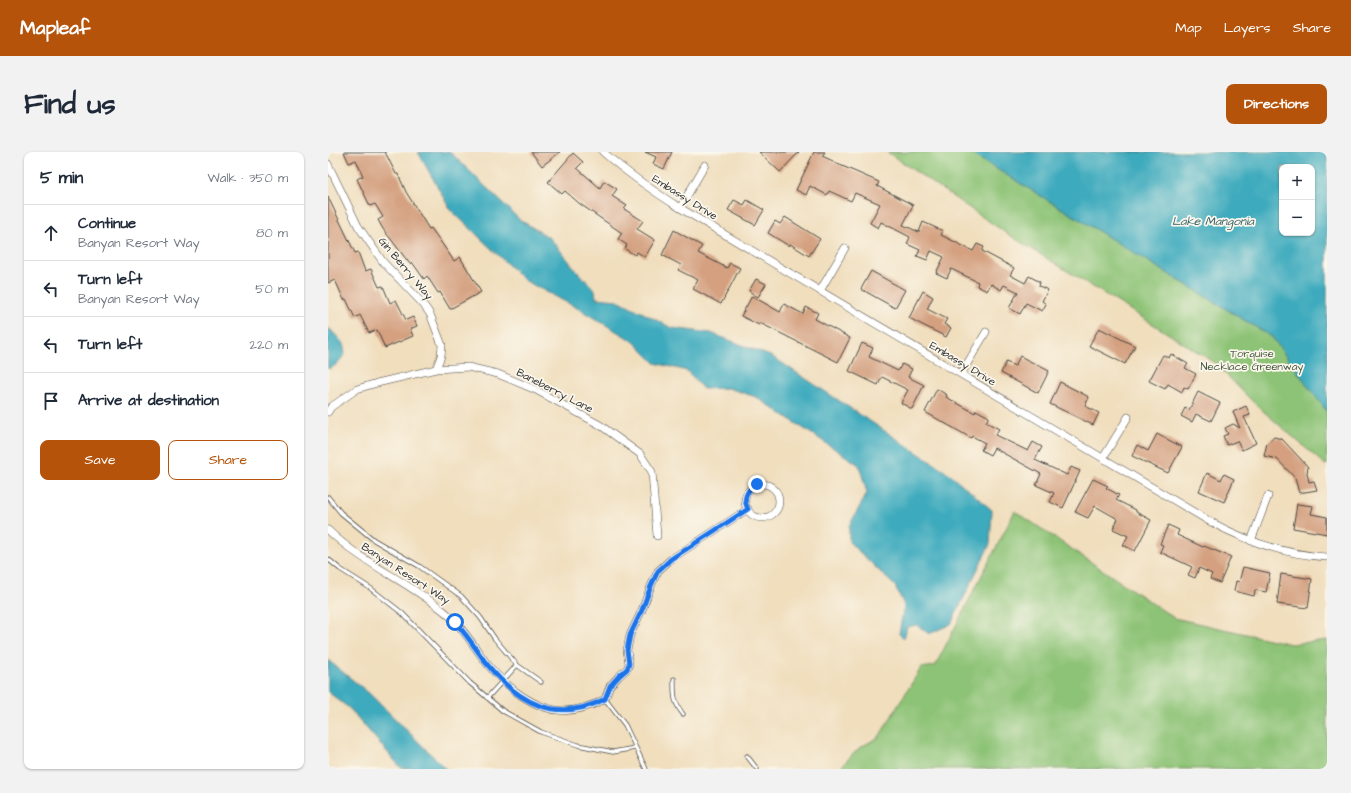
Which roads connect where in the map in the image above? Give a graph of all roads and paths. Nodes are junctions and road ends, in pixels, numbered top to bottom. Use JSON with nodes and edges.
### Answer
{"nodes":[{"id":1,"x":603,"y":152,"type":"edge"},
{"id":2,"x":328,"y":164,"type":"edge"},
{"id":3,"x":705,"y":166,"type":"dead end"},
{"id":4,"x":680,"y":208,"type":"junction"},
{"id":5,"x":845,"y":248,"type":"dead end"},
{"id":6,"x":820,"y":291,"type":"junction"},
{"id":7,"x":986,"y":332,"type":"dead end"},
{"id":8,"x":436,"y":369,"type":"junction"},
{"id":9,"x":961,"y":374,"type":"junction"},
{"id":10,"x":328,"y":412,"type":"edge"},
{"id":11,"x":1128,"y":417,"type":"dead end"},
{"id":12,"x":1102,"y":458,"type":"junction"},
{"id":13,"x":1268,"y":496,"type":"dead end"},
{"id":14,"x":328,"y":497,"type":"edge"},
{"id":15,"x":748,"y":509,"type":"junction"},
{"id":16,"x":328,"y":530,"type":"edge"},
{"id":17,"x":657,"y":536,"type":"dead end"},
{"id":18,"x":1251,"y":542,"type":"junction"},
{"id":19,"x":1327,"y":557,"type":"edge"},
{"id":20,"x":328,"y":559,"type":"edge"},
{"id":21,"x":517,"y":665,"type":"junction"},
{"id":22,"x":674,"y":679,"type":"dead end"},
{"id":23,"x":503,"y":681,"type":"junction"},
{"id":24,"x":541,"y":682,"type":"dead end"},
{"id":25,"x":487,"y":698,"type":"junction"},
{"id":26,"x":605,"y":699,"type":"junction"},
{"id":27,"x":682,"y":714,"type":"dead end"},
{"id":28,"x":635,"y":748,"type":"junction"},
{"id":29,"x":747,"y":756,"type":"dead end"},
{"id":30,"x":646,"y":769,"type":"edge"},
{"id":31,"x":757,"y":769,"type":"edge"}],
"edges":[{"from":1,"to":4,"type":"street","name":"Embassy Drive"},
{"from":2,"to":8,"type":"street","name":"Gin Berry Way"},
{"from":3,"to":4,"type":"street"},
{"from":4,"to":6,"type":"street","name":"Embassy Drive"},
{"from":5,"to":6,"type":"street"},
{"from":6,"to":9,"type":"street","name":"Embassy Drive"},
{"from":7,"to":9,"type":"street"},
{"from":8,"to":10,"type":"street","name":"Baneberry Lane"},
{"from":8,"to":17,"type":"street","name":"Baneberry Lane"},
{"from":9,"to":12,"type":"street","name":"Embassy Drive"},
{"from":11,"to":12,"type":"street"},
{"from":12,"to":18,"type":"street","name":"Embassy Drive"},
{"from":13,"to":18,"type":"street"},
{"from":14,"to":21,"type":"lane"},
{"from":15,"to":15,"type":"street"},
{"from":15,"to":26,"type":"street"},
{"from":16,"to":23,"type":"street","name":"Banyan Resort Way"},
{"from":18,"to":19,"type":"street","name":"Embassy Drive"},
{"from":20,"to":25,"type":"lane"},
{"from":21,"to":23,"type":"lane"},
{"from":21,"to":24,"type":"lane"},
{"from":22,"to":27,"type":"lane"},
{"from":23,"to":25,"type":"lane"},
{"from":23,"to":26,"type":"street","name":"Banyan Resort Way"},
{"from":25,"to":28,"type":"lane"},
{"from":26,"to":28,"type":"lane"},
{"from":28,"to":30,"type":"lane"},
{"from":29,"to":31,"type":"lane"}]}
